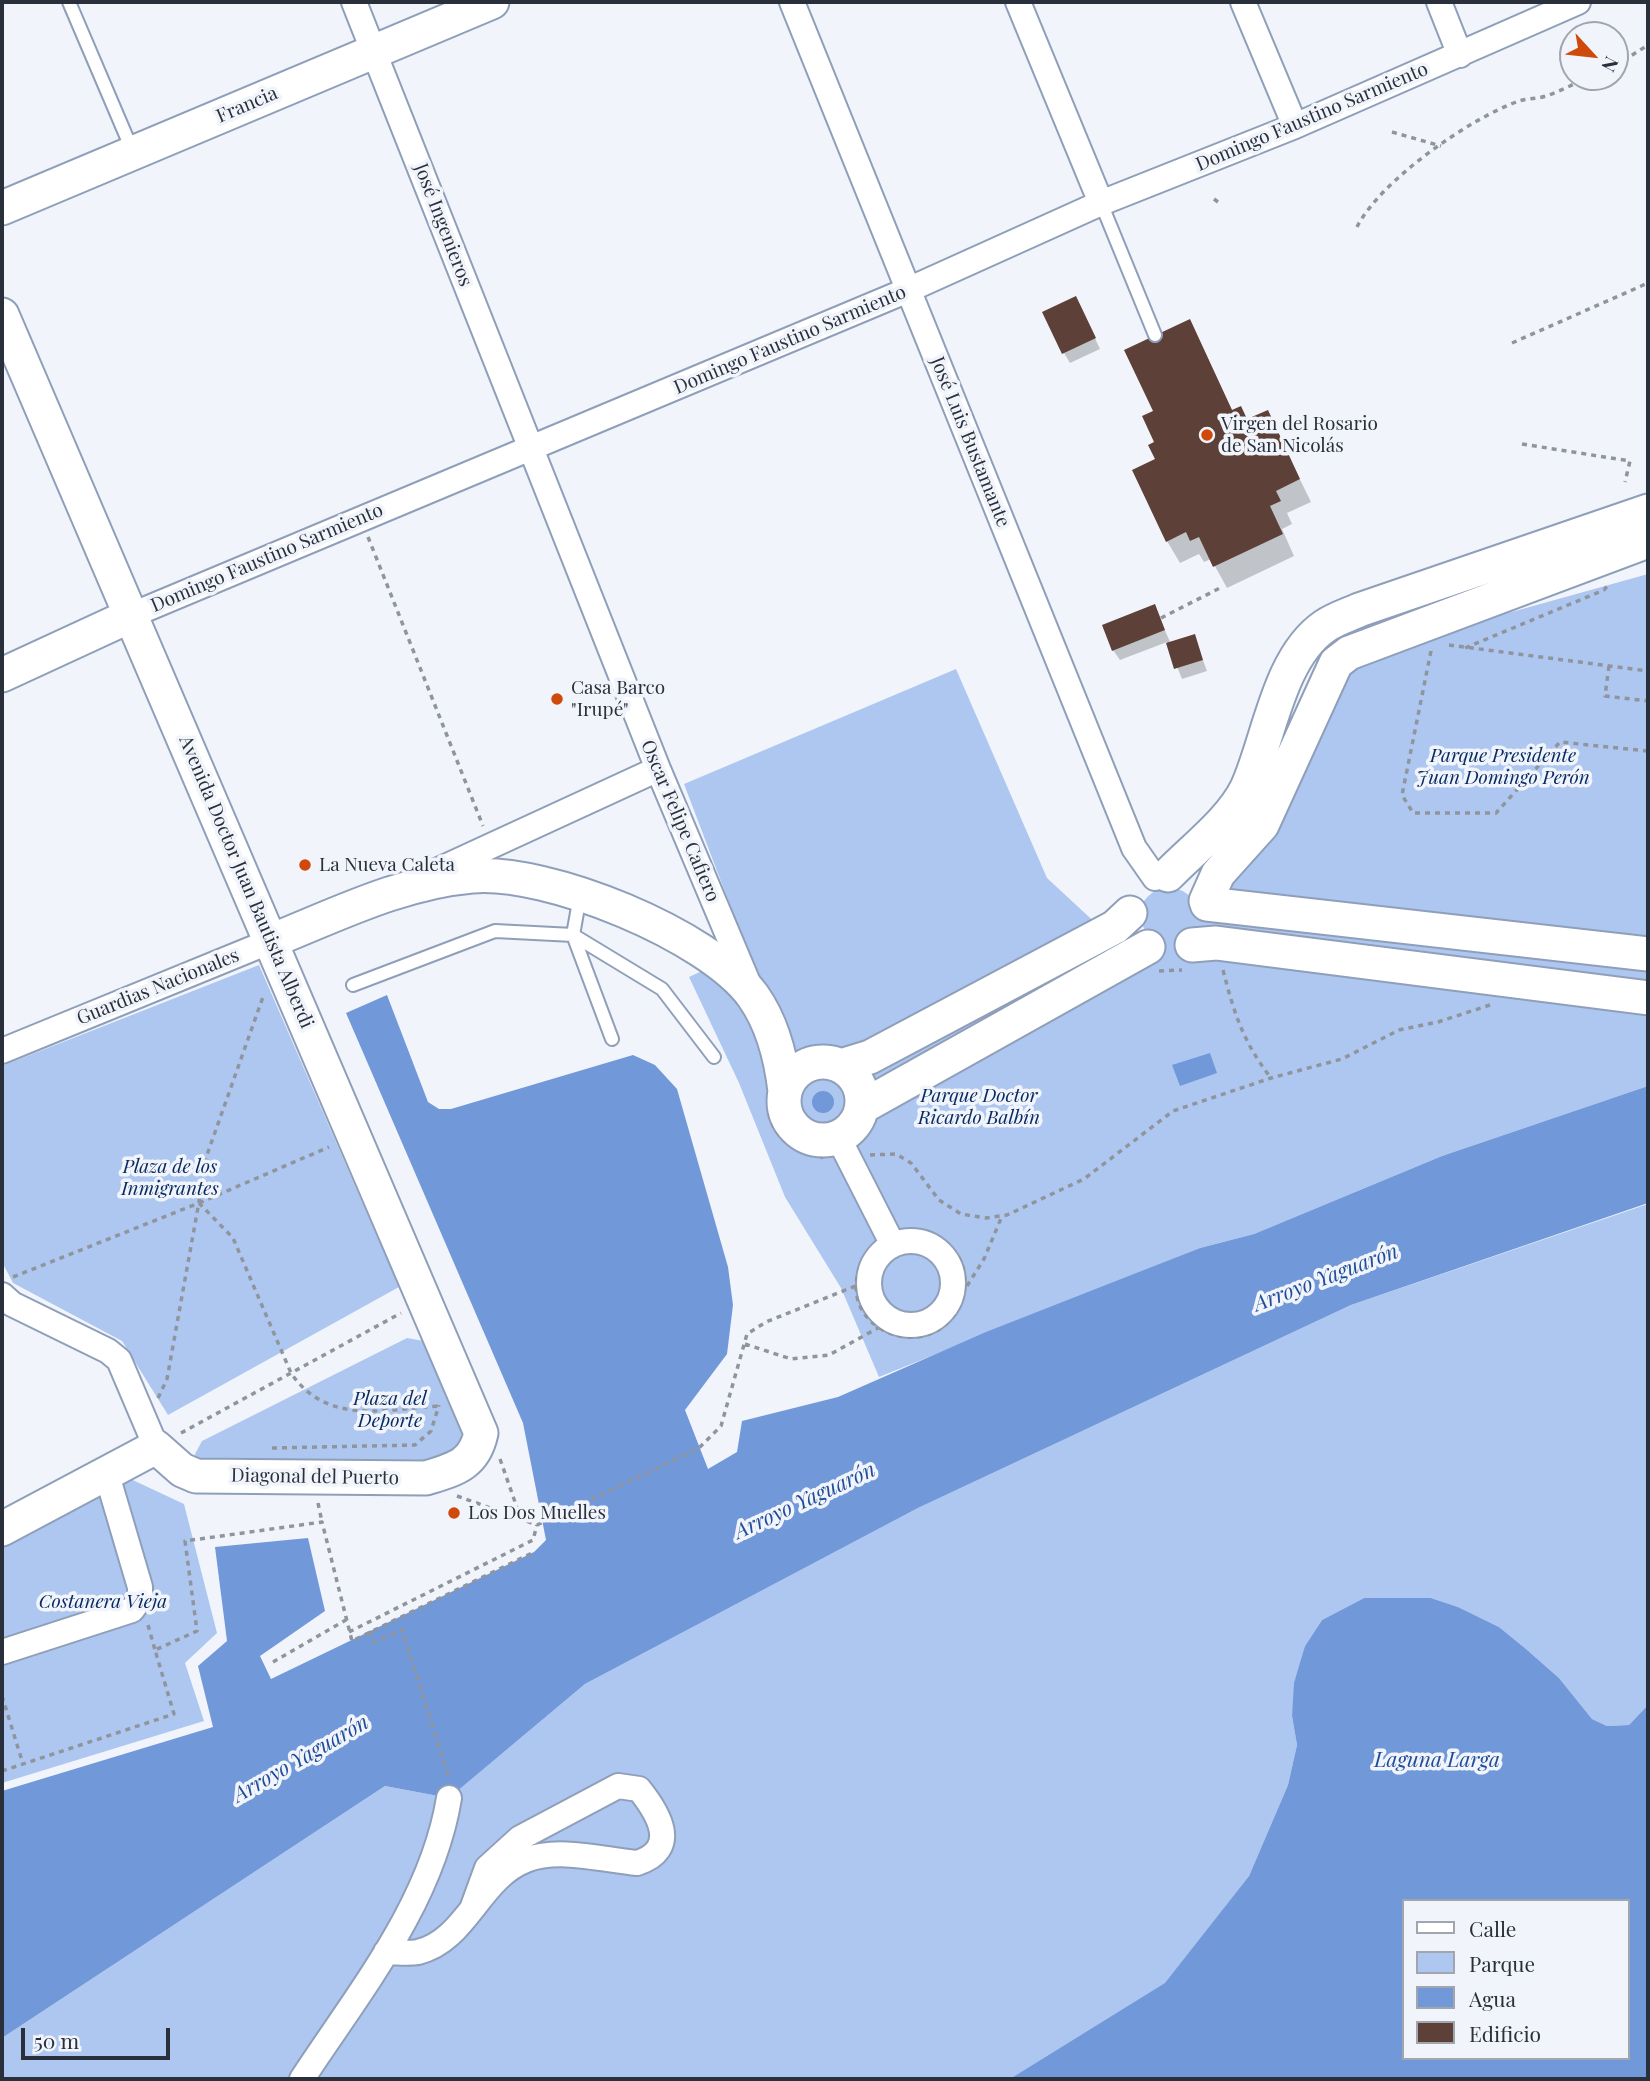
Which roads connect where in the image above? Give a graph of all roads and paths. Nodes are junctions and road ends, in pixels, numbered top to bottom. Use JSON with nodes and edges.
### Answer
{"nodes":[{"id":1,"x":69,"y":2,"type":"edge"},
{"id":2,"x":354,"y":2,"type":"edge"},
{"id":3,"x":492,"y":2,"type":"edge"},
{"id":4,"x":792,"y":2,"type":"edge"},
{"id":5,"x":1018,"y":2,"type":"edge"},
{"id":6,"x":1243,"y":2,"type":"edge"},
{"id":7,"x":1439,"y":2,"type":"edge"},
{"id":8,"x":1578,"y":2,"type":"edge"},
{"id":9,"x":1648,"y":46,"type":"edge"},
{"id":10,"x":375,"y":51,"type":"junction"},
{"id":11,"x":1460,"y":55,"type":"junction"},
{"id":12,"x":1629,"y":58,"type":"edge"},
{"id":13,"x":1559,"y":90,"type":"edge"},
{"id":14,"x":1294,"y":126,"type":"junction"},
{"id":15,"x":1392,"y":132,"type":"dead end"},
{"id":16,"x":1441,"y":146,"type":"junction"},
{"id":17,"x":133,"y":152,"type":"junction"},
{"id":18,"x":1214,"y":200,"type":"dead end"},
{"id":19,"x":1101,"y":203,"type":"junction"},
{"id":20,"x":1222,"y":205,"type":"dead end"},
{"id":21,"x":2,"y":208,"type":"edge"},
{"id":22,"x":1357,"y":228,"type":"dead end"},
{"id":23,"x":1648,"y":283,"type":"edge"},
{"id":24,"x":908,"y":290,"type":"junction"},
{"id":25,"x":2,"y":316,"type":"edge"},
{"id":26,"x":1155,"y":335,"type":"dead end"},
{"id":27,"x":1512,"y":344,"type":"dead end"},
{"id":28,"x":1522,"y":444,"type":"dead end"},
{"id":29,"x":530,"y":449,"type":"junction"},
{"id":30,"x":1625,"y":482,"type":"dead end"},
{"id":31,"x":1648,"y":511,"type":"edge"},
{"id":32,"x":361,"y":519,"type":"junction"},
{"id":33,"x":1648,"y":541,"type":"edge"},
{"id":34,"x":1612,"y":579,"type":"dead end"},
{"id":35,"x":1220,"y":588,"type":"dead end"},
{"id":36,"x":132,"y":615,"type":"junction"},
{"id":37,"x":1161,"y":618,"type":"dead end"},
{"id":38,"x":1433,"y":642,"type":"dead end"},
{"id":39,"x":1443,"y":644,"type":"dead end"},
{"id":40,"x":1464,"y":648,"type":"junction"},
{"id":41,"x":1609,"y":666,"type":"junction"},
{"id":42,"x":1648,"y":671,"type":"edge"},
{"id":43,"x":2,"y":674,"type":"edge"},
{"id":44,"x":1648,"y":701,"type":"edge"},
{"id":45,"x":1648,"y":751,"type":"edge"},
{"id":46,"x":658,"y":769,"type":"junction"},
{"id":47,"x":522,"y":831,"type":"junction"},
{"id":48,"x":490,"y":846,"type":"junction"},
{"id":49,"x":1161,"y":877,"type":"junction"},
{"id":50,"x":530,"y":881,"type":"junction"},
{"id":51,"x":392,"y":892,"type":"junction"},
{"id":52,"x":580,"y":896,"type":"junction"},
{"id":53,"x":1206,"y":903,"type":"junction"},
{"id":54,"x":1130,"y":913,"type":"junction"},
{"id":55,"x":573,"y":935,"type":"junction"},
{"id":56,"x":274,"y":949,"type":"junction"},
{"id":57,"x":1648,"y":954,"type":"edge"},
{"id":58,"x":1191,"y":957,"type":"junction"},
{"id":59,"x":1150,"y":958,"type":"junction"},
{"id":60,"x":1222,"y":968,"type":"dead end"},
{"id":61,"x":353,"y":985,"type":"dead end"},
{"id":62,"x":754,"y":996,"type":"junction"},
{"id":63,"x":1648,"y":998,"type":"edge"},
{"id":64,"x":1492,"y":1002,"type":"dead end"},
{"id":65,"x":773,"y":1035,"type":"junction"},
{"id":66,"x":612,"y":1039,"type":"dead end"},
{"id":67,"x":2,"y":1051,"type":"edge"},
{"id":68,"x":714,"y":1057,"type":"dead end"},
{"id":69,"x":832,"y":1064,"type":"junction"},
{"id":70,"x":1271,"y":1078,"type":"junction"},
{"id":71,"x":776,"y":1098,"type":"junction"},
{"id":72,"x":862,"y":1107,"type":"junction"},
{"id":73,"x":356,"y":1136,"type":"junction"},
{"id":74,"x":841,"y":1154,"type":"junction"},
{"id":75,"x":199,"y":1203,"type":"junction"},
{"id":76,"x":1002,"y":1216,"type":"junction"},
{"id":77,"x":887,"y":1241,"type":"junction"},
{"id":78,"x":2,"y":1282,"type":"edge"},
{"id":79,"x":858,"y":1285,"type":"junction"},
{"id":80,"x":966,"y":1287,"type":"junction"},
{"id":81,"x":2,"y":1295,"type":"edge"},
{"id":82,"x":410,"y":1312,"type":"junction"},
{"id":83,"x":878,"y":1328,"type":"junction"},
{"id":84,"x":745,"y":1344,"type":"junction"},
{"id":85,"x":291,"y":1373,"type":"junction"},
{"id":86,"x":435,"y":1395,"type":"dead end"},
{"id":87,"x":467,"y":1423,"type":"junction"},
{"id":88,"x":150,"y":1436,"type":"junction"},
{"id":89,"x":267,"y":1448,"type":"dead end"},
{"id":90,"x":107,"y":1475,"type":"junction"},
{"id":91,"x":453,"y":1494,"type":"dead end"},
{"id":92,"x":521,"y":1519,"type":"junction"},
{"id":93,"x":537,"y":1525,"type":"junction"},
{"id":94,"x":2,"y":1529,"type":"edge"},
{"id":95,"x":534,"y":1552,"type":"dead end"},
{"id":96,"x":346,"y":1620,"type":"junction"},
{"id":97,"x":369,"y":1631,"type":"junction"},
{"id":98,"x":349,"y":1632,"type":"junction"},
{"id":99,"x":2,"y":1651,"type":"edge"},
{"id":100,"x":272,"y":1662,"type":"dead end"},
{"id":101,"x":2,"y":1696,"type":"edge"},
{"id":102,"x":23,"y":1764,"type":"junction"},
{"id":103,"x":2,"y":1771,"type":"edge"},
{"id":104,"x":450,"y":1791,"type":"joint"},
{"id":105,"x":472,"y":1909,"type":"junction"},
{"id":106,"x":386,"y":1952,"type":"junction"},
{"id":107,"x":302,"y":2079,"type":"edge"}],
"edges":[{"from":1,"to":17,"type":"lane"},
{"from":2,"to":10,"type":"street","name":"José Ingenieros"},
{"from":3,"to":10,"type":"main road","name":"Francia"},
{"from":4,"to":24,"type":"street","name":"José Luis Bustamante"},
{"from":5,"to":19,"type":"street"},
{"from":6,"to":14,"type":"street"},
{"from":7,"to":11,"type":"street"},
{"from":8,"to":11,"type":"street","name":"Domingo Faustino Sarmiento"},
{"from":9,"to":12,"type":"path"},
{"from":10,"to":17,"type":"main road","name":"Francia"},
{"from":10,"to":29,"type":"street","name":"José Ingenieros"},
{"from":11,"to":14,"type":"street","name":"Domingo Faustino Sarmiento"},
{"from":13,"to":16,"type":"path"},
{"from":14,"to":19,"type":"street","name":"Domingo Faustino Sarmiento"},
{"from":15,"to":16,"type":"path"},
{"from":16,"to":22,"type":"path"},
{"from":17,"to":21,"type":"main road","name":"Francia"},
{"from":18,"to":20,"type":"path"},
{"from":19,"to":24,"type":"street","name":"Domingo Faustino Sarmiento"},
{"from":19,"to":26,"type":"lane"},
{"from":23,"to":27,"type":"path"},
{"from":24,"to":29,"type":"street","name":"Domingo Faustino Sarmiento"},
{"from":24,"to":49,"type":"street","name":"José Luis Bustamante"},
{"from":25,"to":36,"type":"main road","name":"Avenida Doctor Juan Bautista Alberdi"},
{"from":28,"to":30,"type":"path"},
{"from":29,"to":32,"type":"street","name":"Domingo Faustino Sarmiento"},
{"from":29,"to":46,"type":"street","name":"Oscar Felipe Cafiero"},
{"from":31,"to":49,"type":"main road"},
{"from":32,"to":36,"type":"street","name":"Domingo Faustino Sarmiento"},
{"from":32,"to":48,"type":"path"},
{"from":33,"to":53,"type":"main road"},
{"from":34,"to":40,"type":"path"},
{"from":35,"to":37,"type":"path"},
{"from":36,"to":43,"type":"main road","name":"Domingo Faustino Sarmiento"},
{"from":36,"to":56,"type":"main road","name":"Avenida Doctor Juan Bautista Alberdi"},
{"from":38,"to":45,"type":"path"},
{"from":39,"to":40,"type":"path"},
{"from":40,"to":41,"type":"path"},
{"from":41,"to":42,"type":"path"},
{"from":41,"to":44,"type":"path"},
{"from":46,"to":47,"type":"street","name":"Guardias Nacionales"},
{"from":46,"to":62,"type":"street","name":"Oscar Felipe Cafiero"},
{"from":47,"to":48,"type":"street","name":"Guardias Nacionales"},
{"from":47,"to":50,"type":"street"},
{"from":48,"to":51,"type":"street","name":"Guardias Nacionales"},
{"from":49,"to":53,"type":"main road"},
{"from":49,"to":54,"type":"main road"},
{"from":50,"to":51,"type":"main road","name":"Guardias Nacionales"},
{"from":50,"to":52,"type":"main road","name":"Guardias Nacionales"},
{"from":51,"to":56,"type":"main road","name":"Guardias Nacionales"},
{"from":52,"to":55,"type":"lane"},
{"from":52,"to":62,"type":"main road","name":"Guardias Nacionales"},
{"from":53,"to":57,"type":"main road"},
{"from":53,"to":58,"type":"main road"},
{"from":54,"to":59,"type":"main road"},
{"from":54,"to":69,"type":"main road"},
{"from":55,"to":61,"type":"lane"},
{"from":55,"to":66,"type":"lane"},
{"from":55,"to":68,"type":"lane"},
{"from":56,"to":67,"type":"street","name":"Guardias Nacionales"},
{"from":56,"to":73,"type":"main road","name":"Avenida Doctor Juan Bautista Alberdi"},
{"from":56,"to":75,"type":"path"},
{"from":58,"to":59,"type":"path"},
{"from":58,"to":59,"type":"main road"},
{"from":58,"to":63,"type":"main road"},
{"from":59,"to":72,"type":"main road"},
{"from":60,"to":70,"type":"path"},
{"from":62,"to":65,"type":"main road","name":"Oscar Felipe Cafiero"},
{"from":64,"to":70,"type":"path"},
{"from":65,"to":69,"type":"main road","name":"Oscar Felipe Cafiero"},
{"from":65,"to":71,"type":"main road","name":"Oscar Felipe Cafiero"},
{"from":69,"to":71,"type":"main road"},
{"from":69,"to":72,"type":"main road"},
{"from":70,"to":76,"type":"path"},
{"from":71,"to":74,"type":"main road"},
{"from":71,"to":74,"type":"path"},
{"from":72,"to":74,"type":"main road"},
{"from":73,"to":75,"type":"path"},
{"from":73,"to":82,"type":"main road","name":"Avenida Doctor Juan Bautista Alberdi"},
{"from":74,"to":76,"type":"path"},
{"from":74,"to":77,"type":"street"},
{"from":75,"to":78,"type":"path"},
{"from":75,"to":85,"type":"path"},
{"from":75,"to":88,"type":"path"},
{"from":76,"to":80,"type":"path"},
{"from":77,"to":79,"type":"path"},
{"from":77,"to":80,"type":"path"},
{"from":79,"to":83,"type":"path"},
{"from":79,"to":84,"type":"path"},
{"from":80,"to":83,"type":"path"},
{"from":81,"to":88,"type":"street"},
{"from":82,"to":85,"type":"path"},
{"from":82,"to":87,"type":"main road","name":"Avenida Doctor Juan Bautista Alberdi"},
{"from":83,"to":84,"type":"path"},
{"from":84,"to":93,"type":"path"},
{"from":85,"to":87,"type":"path"},
{"from":85,"to":88,"type":"path"},
{"from":86,"to":87,"type":"path"},
{"from":87,"to":88,"type":"main road","name":"Diagonal del Puerto"},
{"from":87,"to":89,"type":"path"},
{"from":87,"to":92,"type":"path"},
{"from":88,"to":90,"type":"main road"},
{"from":90,"to":94,"type":"main road"},
{"from":90,"to":99,"type":"street"},
{"from":91,"to":92,"type":"path"},
{"from":92,"to":93,"type":"path"},
{"from":93,"to":98,"type":"path"},
{"from":95,"to":97,"type":"path"},
{"from":96,"to":98,"type":"path"},
{"from":96,"to":100,"type":"path"},
{"from":96,"to":102,"type":"path"},
{"from":97,"to":98,"type":"path"},
{"from":97,"to":104,"type":"path"},
{"from":101,"to":102,"type":"path"},
{"from":102,"to":103,"type":"path"},
{"from":104,"to":106,"type":"street"},
{"from":105,"to":105,"type":"street"},
{"from":105,"to":106,"type":"street"},
{"from":106,"to":107,"type":"street"}]}
